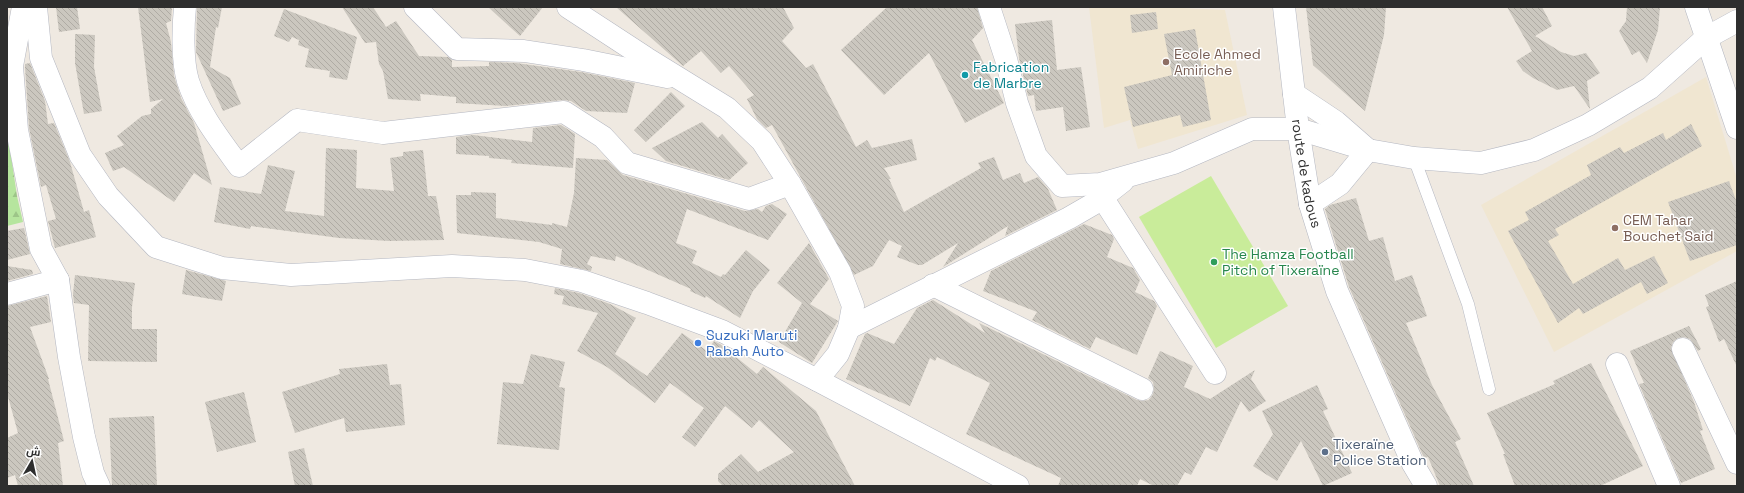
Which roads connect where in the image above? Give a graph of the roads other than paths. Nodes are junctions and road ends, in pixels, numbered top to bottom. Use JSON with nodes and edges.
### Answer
{"nodes":[{"id":1,"x":23,"y":7,"type":"edge"},
{"id":2,"x":36,"y":7,"type":"edge"},
{"id":3,"x":185,"y":7,"type":"edge"},
{"id":4,"x":415,"y":7,"type":"edge"},
{"id":5,"x":568,"y":7,"type":"edge"},
{"id":6,"x":989,"y":7,"type":"edge"},
{"id":7,"x":1284,"y":7,"type":"edge"},
{"id":8,"x":1696,"y":7,"type":"edge"},
{"id":9,"x":1737,"y":21,"type":"edge"},
{"id":10,"x":1706,"y":38,"type":"junction"},
{"id":11,"x":682,"y":80,"type":"junction"},
{"id":12,"x":1294,"y":94,"type":"junction"},
{"id":13,"x":1737,"y":128,"type":"edge"},
{"id":14,"x":1298,"y":129,"type":"junction"},
{"id":15,"x":1368,"y":150,"type":"junction"},
{"id":16,"x":1414,"y":158,"type":"junction"},
{"id":17,"x":1131,"y":175,"type":"junction"},
{"id":18,"x":790,"y":184,"type":"junction"},
{"id":19,"x":1102,"y":197,"type":"junction"},
{"id":20,"x":1310,"y":204,"type":"junction"},
{"id":21,"x":58,"y":280,"type":"junction"},
{"id":22,"x":933,"y":285,"type":"junction"},
{"id":23,"x":7,"y":294,"type":"edge"},
{"id":24,"x":849,"y":328,"type":"junction"},
{"id":25,"x":1682,"y":349,"type":"dead end"},
{"id":26,"x":1617,"y":364,"type":"dead end"},
{"id":27,"x":1215,"y":374,"type":"dead end"},
{"id":28,"x":817,"y":380,"type":"junction"},
{"id":29,"x":1142,"y":389,"type":"dead end"},
{"id":30,"x":1489,"y":389,"type":"dead end"},
{"id":31,"x":1737,"y":463,"type":"edge"},
{"id":32,"x":99,"y":486,"type":"edge"},
{"id":33,"x":1018,"y":486,"type":"edge"},
{"id":34,"x":1426,"y":486,"type":"edge"},
{"id":35,"x":1669,"y":486,"type":"edge"}],
"edges":[{"from":1,"to":21,"type":"street"},
{"from":2,"to":28,"type":"street"},
{"from":3,"to":18,"type":"street"},
{"from":4,"to":11,"type":"street"},
{"from":5,"to":11,"type":"street"},
{"from":6,"to":17,"type":"street"},
{"from":7,"to":12,"type":"street","name":"route de kadous"},
{"from":8,"to":10,"type":"street"},
{"from":9,"to":10,"type":"street"},
{"from":10,"to":13,"type":"street"},
{"from":10,"to":16,"type":"street"},
{"from":11,"to":18,"type":"street"},
{"from":12,"to":14,"type":"street","name":"route de kadous"},
{"from":12,"to":15,"type":"street"},
{"from":14,"to":15,"type":"street"},
{"from":14,"to":17,"type":"street"},
{"from":14,"to":20,"type":"street","name":"route de kadous"},
{"from":15,"to":16,"type":"street"},
{"from":15,"to":20,"type":"street"},
{"from":16,"to":30,"type":"lane"},
{"from":17,"to":19,"type":"street"},
{"from":18,"to":24,"type":"street"},
{"from":19,"to":22,"type":"street"},
{"from":19,"to":27,"type":"street"},
{"from":20,"to":34,"type":"street","name":"route de kadous"},
{"from":21,"to":23,"type":"street"},
{"from":21,"to":32,"type":"street"},
{"from":22,"to":24,"type":"street"},
{"from":22,"to":29,"type":"street"},
{"from":24,"to":28,"type":"street"},
{"from":25,"to":31,"type":"street"},
{"from":26,"to":35,"type":"street"},
{"from":28,"to":33,"type":"street"}]}
